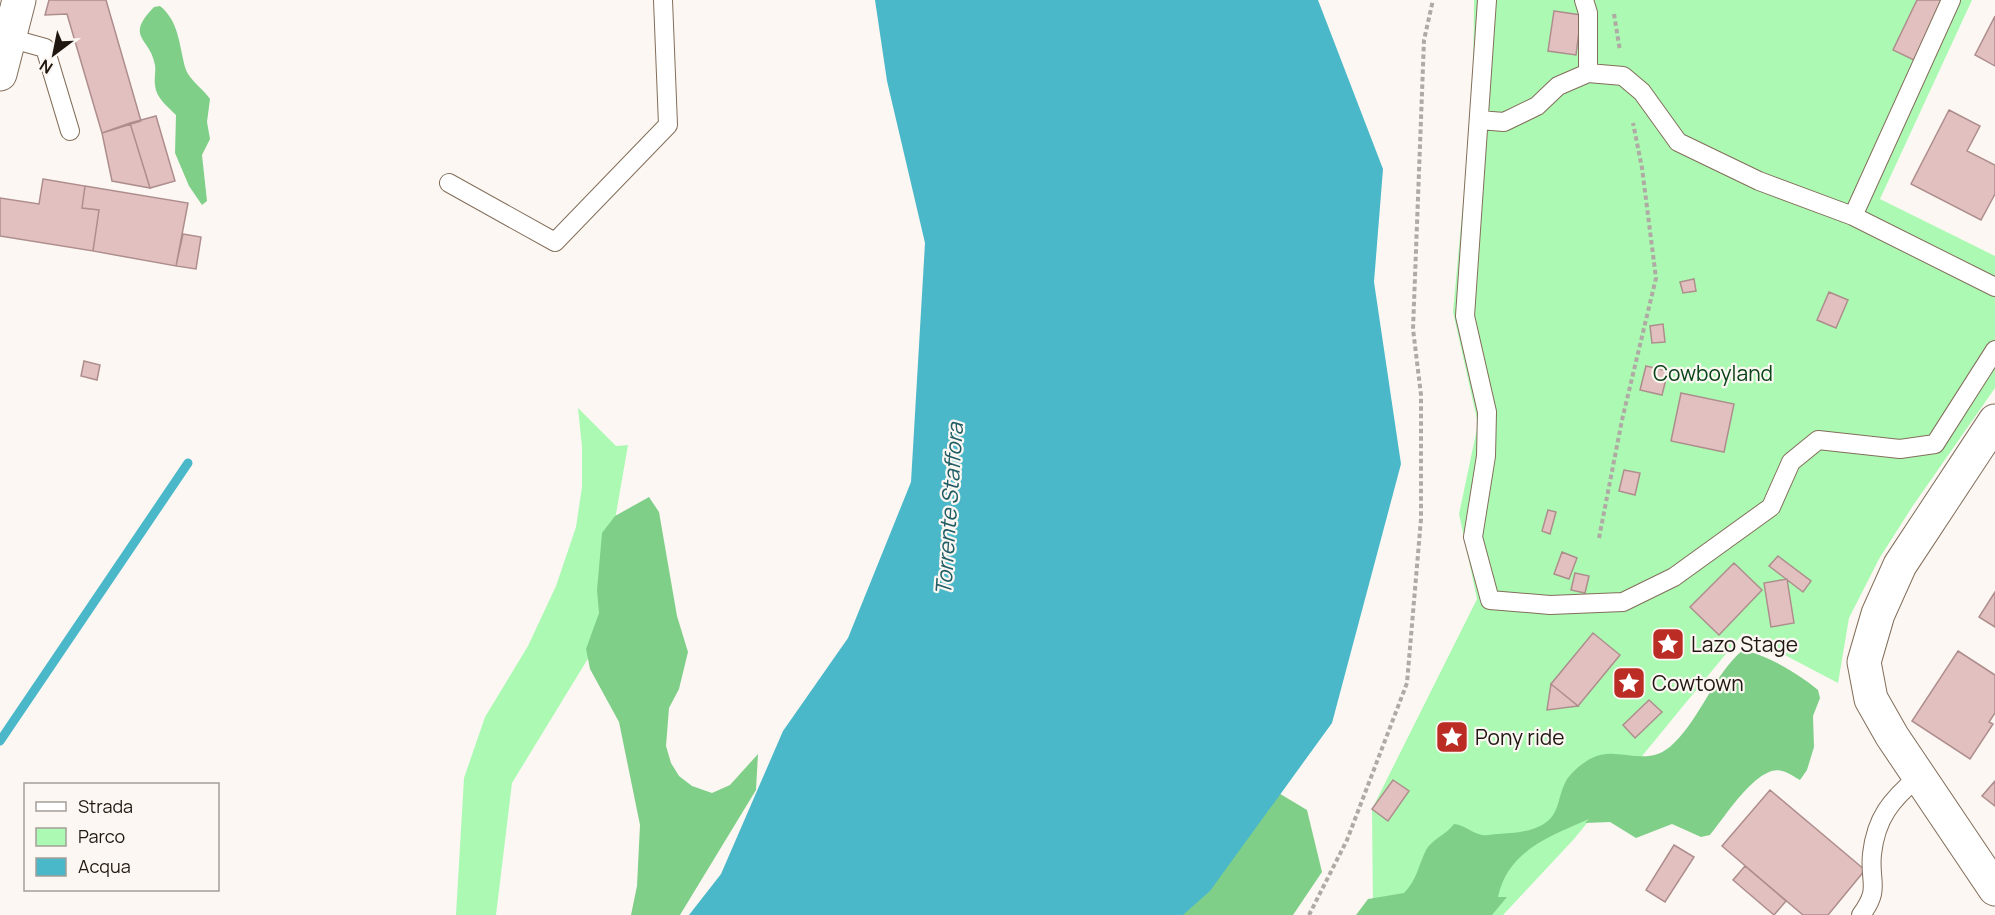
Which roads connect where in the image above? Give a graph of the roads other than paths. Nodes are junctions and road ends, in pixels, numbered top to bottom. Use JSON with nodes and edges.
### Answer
{"nodes":[{"id":1,"x":19,"y":0,"type":"edge"},
{"id":2,"x":663,"y":0,"type":"edge"},
{"id":3,"x":1487,"y":0,"type":"edge"},
{"id":4,"x":1584,"y":0,"type":"edge"},
{"id":5,"x":1951,"y":0,"type":"edge"},
{"id":6,"x":9,"y":38,"type":"junction"},
{"id":7,"x":1588,"y":73,"type":"junction"},
{"id":8,"x":0,"y":74,"type":"edge"},
{"id":9,"x":1479,"y":120,"type":"junction"},
{"id":10,"x":70,"y":131,"type":"dead end"},
{"id":11,"x":449,"y":183,"type":"dead end"},
{"id":12,"x":1854,"y":216,"type":"junction"},
{"id":13,"x":1995,"y":287,"type":"edge"},
{"id":14,"x":1995,"y":350,"type":"edge"},
{"id":15,"x":1995,"y":421,"type":"edge"},
{"id":16,"x":1918,"y":777,"type":"junction"},
{"id":17,"x":1995,"y":889,"type":"edge"},
{"id":18,"x":1861,"y":915,"type":"edge"}],
"edges":[{"from":1,"to":6,"type":"street"},
{"from":2,"to":11,"type":"lane"},
{"from":3,"to":9,"type":"lane"},
{"from":4,"to":7,"type":"lane"},
{"from":5,"to":12,"type":"lane"},
{"from":6,"to":8,"type":"street"},
{"from":6,"to":10,"type":"lane"},
{"from":7,"to":9,"type":"lane"},
{"from":7,"to":12,"type":"lane"},
{"from":9,"to":14,"type":"lane"},
{"from":12,"to":13,"type":"lane"},
{"from":15,"to":16,"type":"street"},
{"from":16,"to":17,"type":"street"},
{"from":16,"to":18,"type":"lane"}]}
